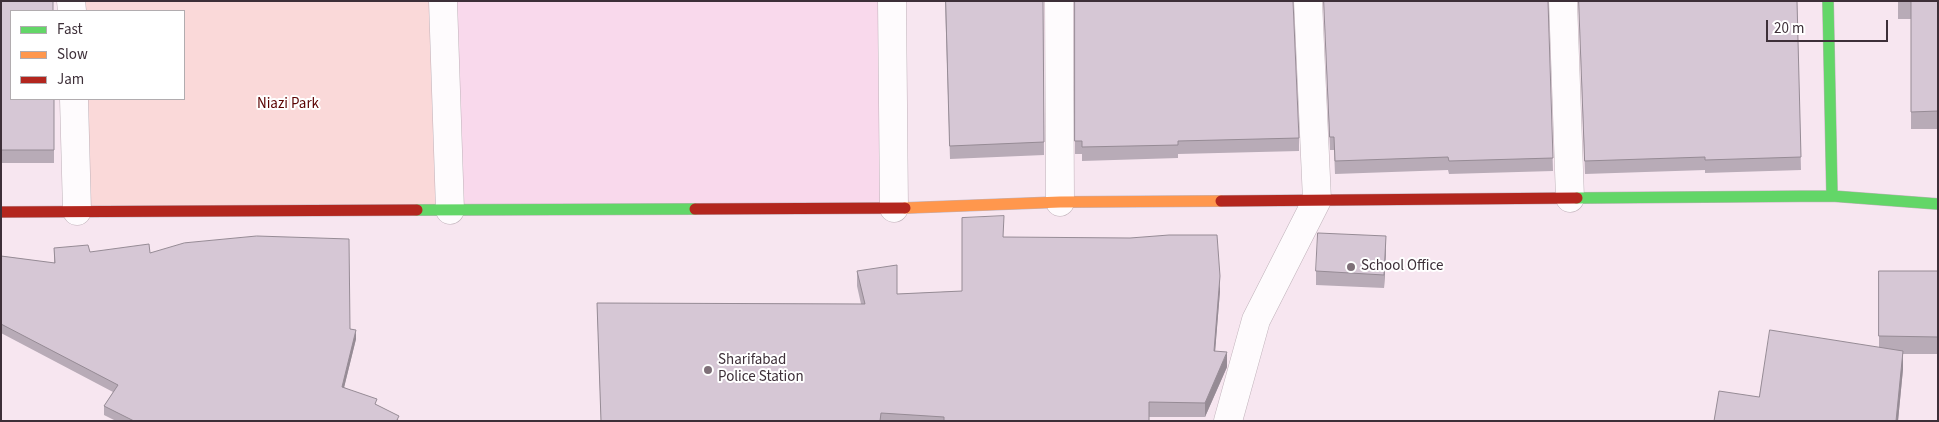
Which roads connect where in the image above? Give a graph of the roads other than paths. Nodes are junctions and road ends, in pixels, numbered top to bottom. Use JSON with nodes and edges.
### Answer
{"nodes":[{"id":1,"x":443,"y":1,"type":"edge"},
{"id":2,"x":892,"y":1,"type":"edge"},
{"id":3,"x":1058,"y":1,"type":"edge"},
{"id":4,"x":1308,"y":1,"type":"edge"},
{"id":5,"x":1563,"y":1,"type":"edge"},
{"id":6,"x":1828,"y":1,"type":"edge"},
{"id":7,"x":74,"y":100,"type":"edge"},
{"id":8,"x":1832,"y":196,"type":"junction"},
{"id":9,"x":1570,"y":198,"type":"junction"},
{"id":10,"x":1317,"y":200,"type":"junction"},
{"id":11,"x":1060,"y":202,"type":"junction"},
{"id":12,"x":1938,"y":204,"type":"edge"},
{"id":13,"x":894,"y":208,"type":"junction"},
{"id":14,"x":450,"y":210,"type":"junction"},
{"id":15,"x":77,"y":211,"type":"junction"},
{"id":16,"x":1,"y":212,"type":"edge"},
{"id":17,"x":1228,"y":421,"type":"edge"}],
"edges":[{"from":1,"to":14,"type":"street"},
{"from":2,"to":13,"type":"street"},
{"from":3,"to":11,"type":"street"},
{"from":4,"to":10,"type":"street"},
{"from":5,"to":9,"type":"street"},
{"from":6,"to":8,"type":"street"},
{"from":7,"to":15,"type":"street"},
{"from":8,"to":9,"type":"street"},
{"from":8,"to":12,"type":"street"},
{"from":9,"to":10,"type":"street"},
{"from":10,"to":11,"type":"street"},
{"from":10,"to":17,"type":"street"},
{"from":11,"to":13,"type":"street"},
{"from":13,"to":14,"type":"street"},
{"from":14,"to":15,"type":"street"},
{"from":15,"to":16,"type":"street"}]}
